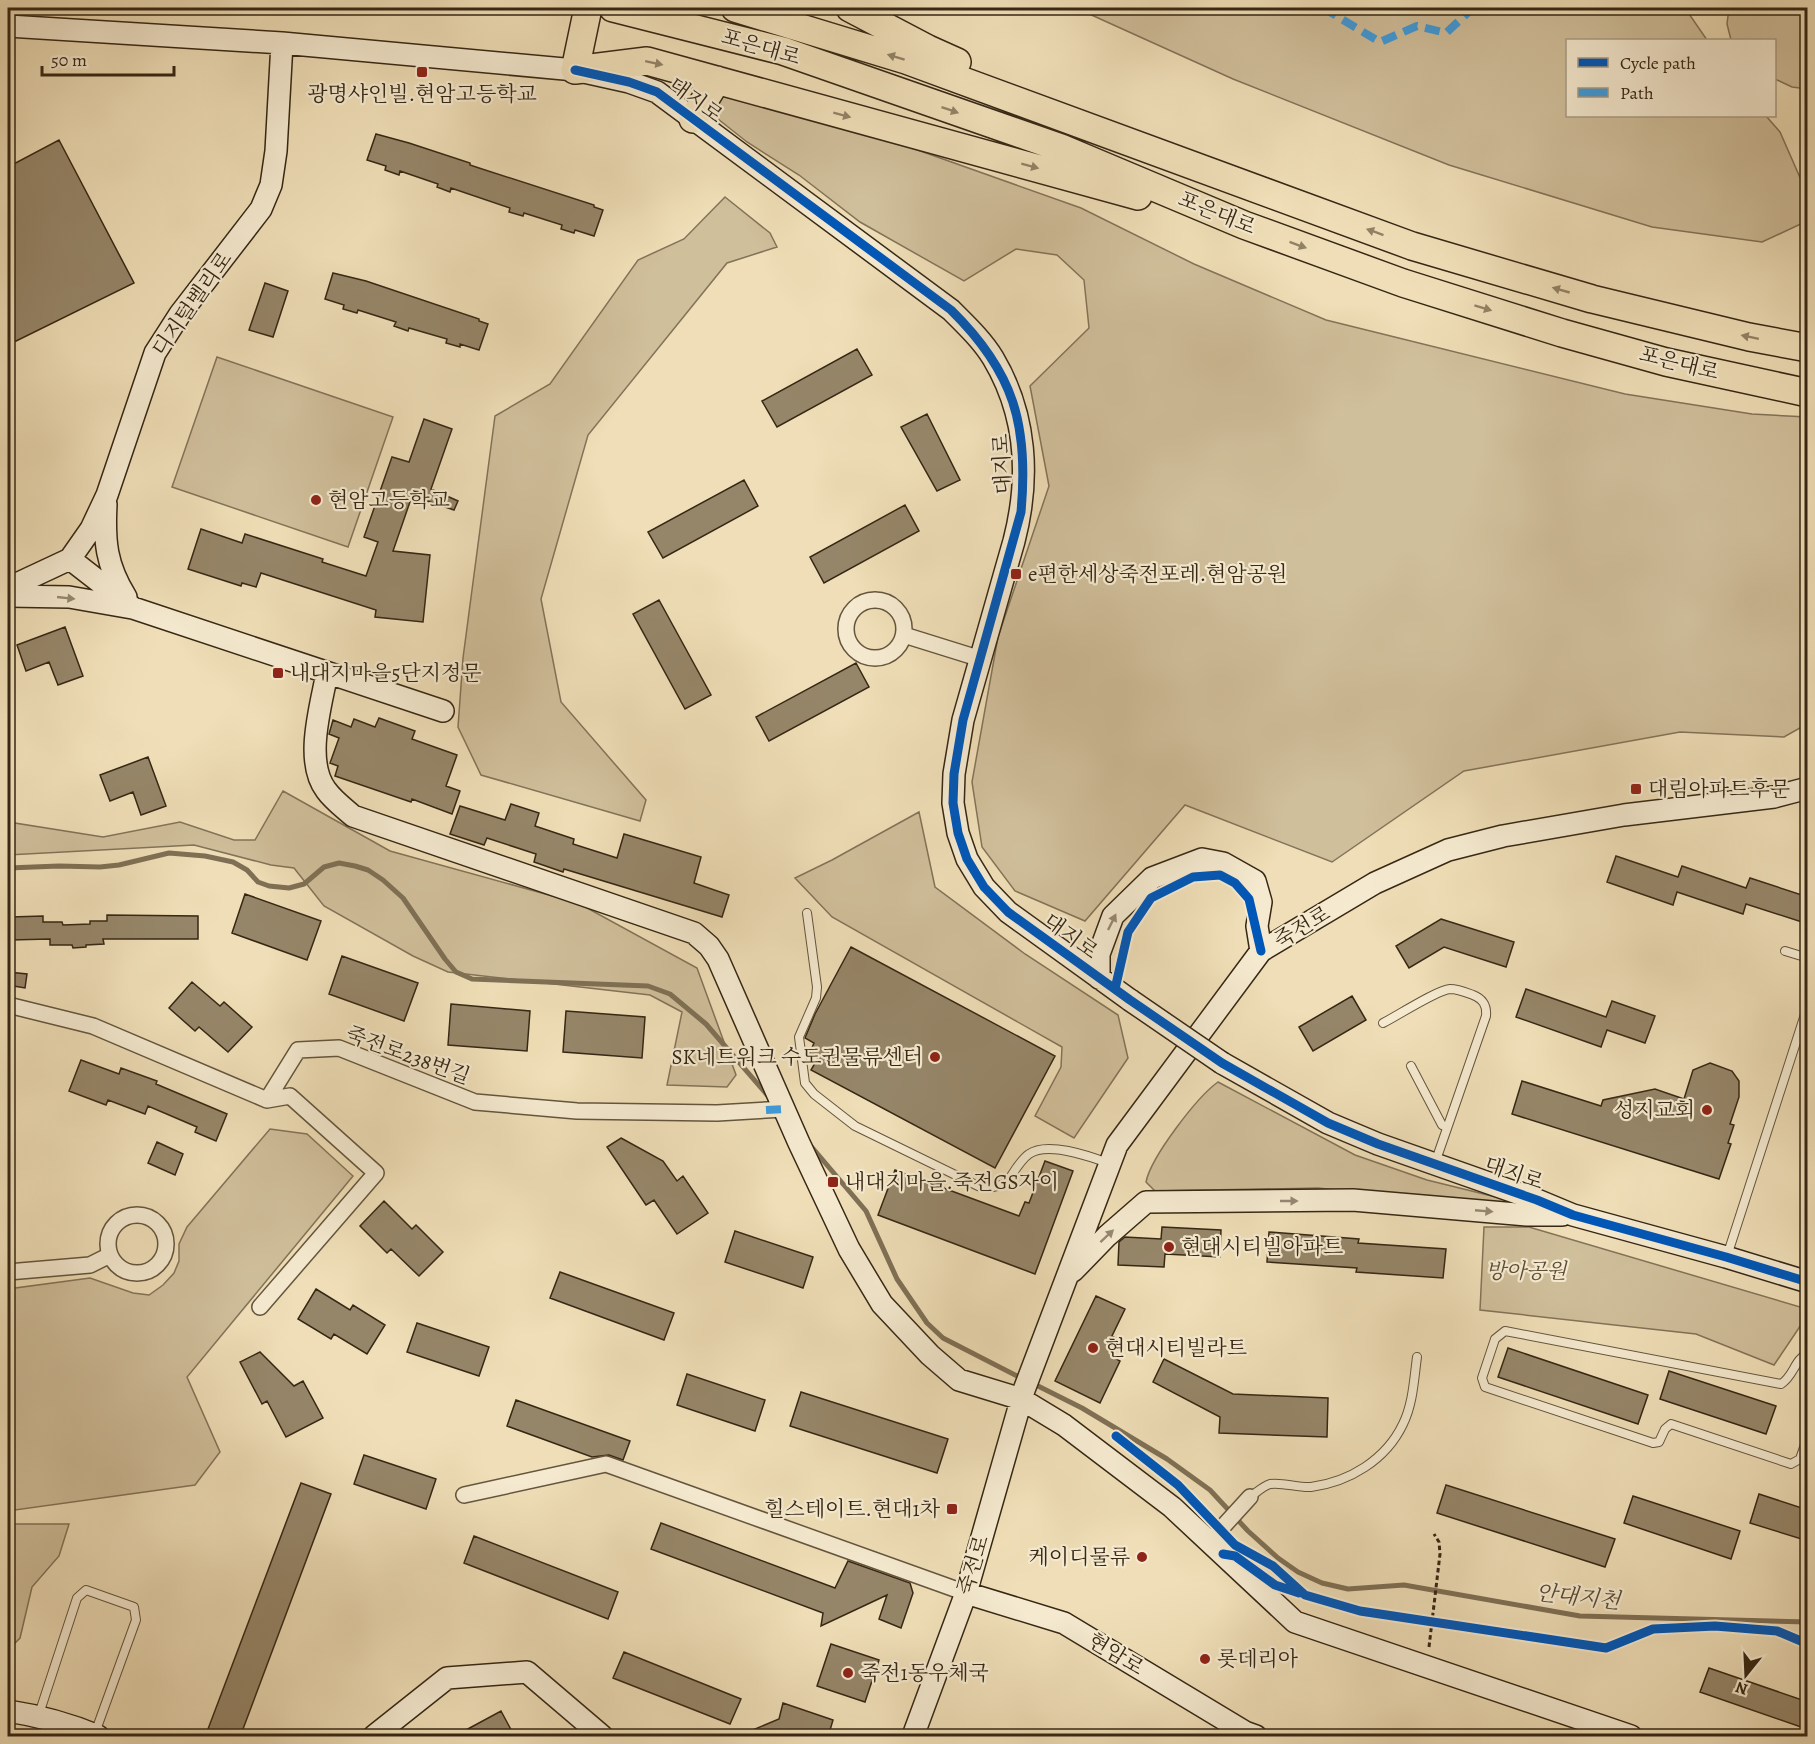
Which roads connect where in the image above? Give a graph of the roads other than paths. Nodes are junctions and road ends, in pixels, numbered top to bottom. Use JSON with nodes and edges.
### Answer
{"nodes":[{"id":1,"x":588,"y":8,"type":"edge"},
{"id":2,"x":735,"y":8,"type":"edge"},
{"id":3,"x":850,"y":8,"type":"edge"},
{"id":4,"x":623,"y":10,"type":"edge"},
{"id":5,"x":8,"y":26,"type":"edge"},
{"id":6,"x":282,"y":43,"type":"junction"},
{"id":7,"x":575,"y":70,"type":"junction"},
{"id":8,"x":717,"y":80,"type":"junction"},
{"id":9,"x":693,"y":118,"type":"junction"},
{"id":10,"x":1208,"y":171,"type":"junction"},
{"id":11,"x":1244,"y":225,"type":"junction"},
{"id":12,"x":1808,"y":348,"type":"edge"},
{"id":13,"x":1808,"y":393,"type":"edge"},
{"id":14,"x":107,"y":495,"type":"junction"},
{"id":15,"x":70,"y":559,"type":"junction"},
{"id":16,"x":8,"y":588,"type":"edge"},
{"id":17,"x":8,"y":596,"type":"edge"},
{"id":18,"x":133,"y":608,"type":"junction"},
{"id":19,"x":904,"y":635,"type":"junction"},
{"id":20,"x":981,"y":659,"type":"junction"},
{"id":21,"x":327,"y":673,"type":"junction"},
{"id":22,"x":443,"y":711,"type":"dead end"},
{"id":23,"x":1808,"y":788,"type":"edge"},
{"id":24,"x":807,"y":913,"type":"dead end"},
{"id":25,"x":1261,"y":951,"type":"junction"},
{"id":26,"x":1785,"y":951,"type":"dead end"},
{"id":27,"x":1808,"y":958,"type":"edge"},
{"id":28,"x":1099,"y":978,"type":"junction"},
{"id":29,"x":8,"y":1005,"type":"edge"},
{"id":30,"x":1808,"y":1005,"type":"edge"},
{"id":31,"x":1383,"y":1023,"type":"dead end"},
{"id":32,"x":1411,"y":1066,"type":"dead end"},
{"id":33,"x":267,"y":1100,"type":"junction"},
{"id":34,"x":778,"y":1109,"type":"junction"},
{"id":35,"x":1446,"y":1127,"type":"junction"},
{"id":36,"x":1109,"y":1164,"type":"junction"},
{"id":37,"x":1435,"y":1165,"type":"junction"},
{"id":38,"x":1573,"y":1215,"type":"junction"},
{"id":39,"x":110,"y":1255,"type":"dead end"},
{"id":40,"x":1726,"y":1257,"type":"junction"},
{"id":41,"x":8,"y":1272,"type":"edge"},
{"id":42,"x":1066,"y":1278,"type":"junction"},
{"id":43,"x":1808,"y":1282,"type":"edge"},
{"id":44,"x":260,"y":1307,"type":"dead end"},
{"id":45,"x":1808,"y":1353,"type":"edge"},
{"id":46,"x":1417,"y":1356,"type":"dead end"},
{"id":47,"x":1025,"y":1387,"type":"junction"},
{"id":48,"x":1808,"y":1436,"type":"edge"},
{"id":49,"x":464,"y":1495,"type":"dead end"},
{"id":50,"x":1250,"y":1497,"type":"joint"},
{"id":51,"x":1209,"y":1542,"type":"junction"},
{"id":52,"x":966,"y":1593,"type":"junction"},
{"id":53,"x":8,"y":1712,"type":"edge"},
{"id":54,"x":38,"y":1715,"type":"junction"},
{"id":55,"x":96,"y":1736,"type":"edge"},
{"id":56,"x":374,"y":1737,"type":"edge"},
{"id":57,"x":602,"y":1737,"type":"edge"},
{"id":58,"x":913,"y":1737,"type":"edge"},
{"id":59,"x":1256,"y":1737,"type":"edge"},
{"id":60,"x":1631,"y":1737,"type":"edge"}],
"edges":[{"from":1,"to":7,"type":"highway"},
{"from":10,"to":2,"type":"highway","name":"포은대로","one_way":true},
{"from":3,"to":10,"type":"highway"},
{"from":4,"to":11,"type":"highway","name":"포은대로","one_way":true},
{"from":5,"to":6,"type":"street","name":"대지로"},
{"from":6,"to":7,"type":"street","name":"대지로"},
{"from":6,"to":14,"type":"street","name":"디지털벨리로"},
{"from":7,"to":8,"type":"highway","one_way":true},
{"from":7,"to":9,"type":"street","name":"대지로"},
{"from":8,"to":9,"type":"highway"},
{"from":8,"to":11,"type":"highway","one_way":true},
{"from":9,"to":20,"type":"street","name":"대지로"},
{"from":12,"to":10,"type":"highway","name":"포은대로","one_way":true},
{"from":11,"to":13,"type":"highway","name":"포은대로","one_way":true},
{"from":14,"to":15,"type":"street","name":"디지털벨리로"},
{"from":14,"to":18,"type":"street"},
{"from":15,"to":16,"type":"street","name":"디지털벨리로"},
{"from":15,"to":18,"type":"street"},
{"from":17,"to":18,"type":"street","one_way":true},
{"from":18,"to":21,"type":"street"},
{"from":19,"to":19,"type":"street"},
{"from":19,"to":20,"type":"street"},
{"from":20,"to":28,"type":"street","name":"대지로"},
{"from":21,"to":22,"type":"street"},
{"from":21,"to":34,"type":"street"},
{"from":23,"to":25,"type":"street","name":"죽전로"},
{"from":24,"to":36,"type":"lane"},
{"from":28,"to":25,"type":"street","one_way":true},
{"from":25,"to":36,"type":"street","name":"죽전로"},
{"from":26,"to":27,"type":"lane"},
{"from":28,"to":37,"type":"street","name":"대지로","bridge":true},
{"from":29,"to":33,"type":"street"},
{"from":30,"to":40,"type":"lane"},
{"from":31,"to":35,"type":"lane"},
{"from":32,"to":35,"type":"lane"},
{"from":33,"to":34,"type":"street","name":"죽전로238번길"},
{"from":33,"to":44,"type":"street"},
{"from":34,"to":47,"type":"street"},
{"from":35,"to":37,"type":"lane"},
{"from":36,"to":42,"type":"street","name":"죽전로"},
{"from":37,"to":38,"type":"street","name":"대지로"},
{"from":38,"to":40,"type":"street","name":"대지로"},
{"from":42,"to":38,"type":"street","one_way":true},
{"from":39,"to":41,"type":"street"},
{"from":40,"to":43,"type":"street","name":"대지로"},
{"from":42,"to":47,"type":"street","name":"죽전로"},
{"from":45,"to":48,"type":"lane"},
{"from":46,"to":50,"type":"lane"},
{"from":47,"to":51,"type":"street"},
{"from":47,"to":52,"type":"street","name":"죽전로"},
{"from":49,"to":52,"type":"street"},
{"from":50,"to":51,"type":"street"},
{"from":51,"to":60,"type":"street"},
{"from":52,"to":58,"type":"street","name":"죽전로"},
{"from":52,"to":59,"type":"street","name":"현암로"},
{"from":53,"to":54,"type":"street"},
{"from":54,"to":55,"type":"street"},
{"from":54,"to":55,"type":"lane"},
{"from":56,"to":57,"type":"street"}]}
